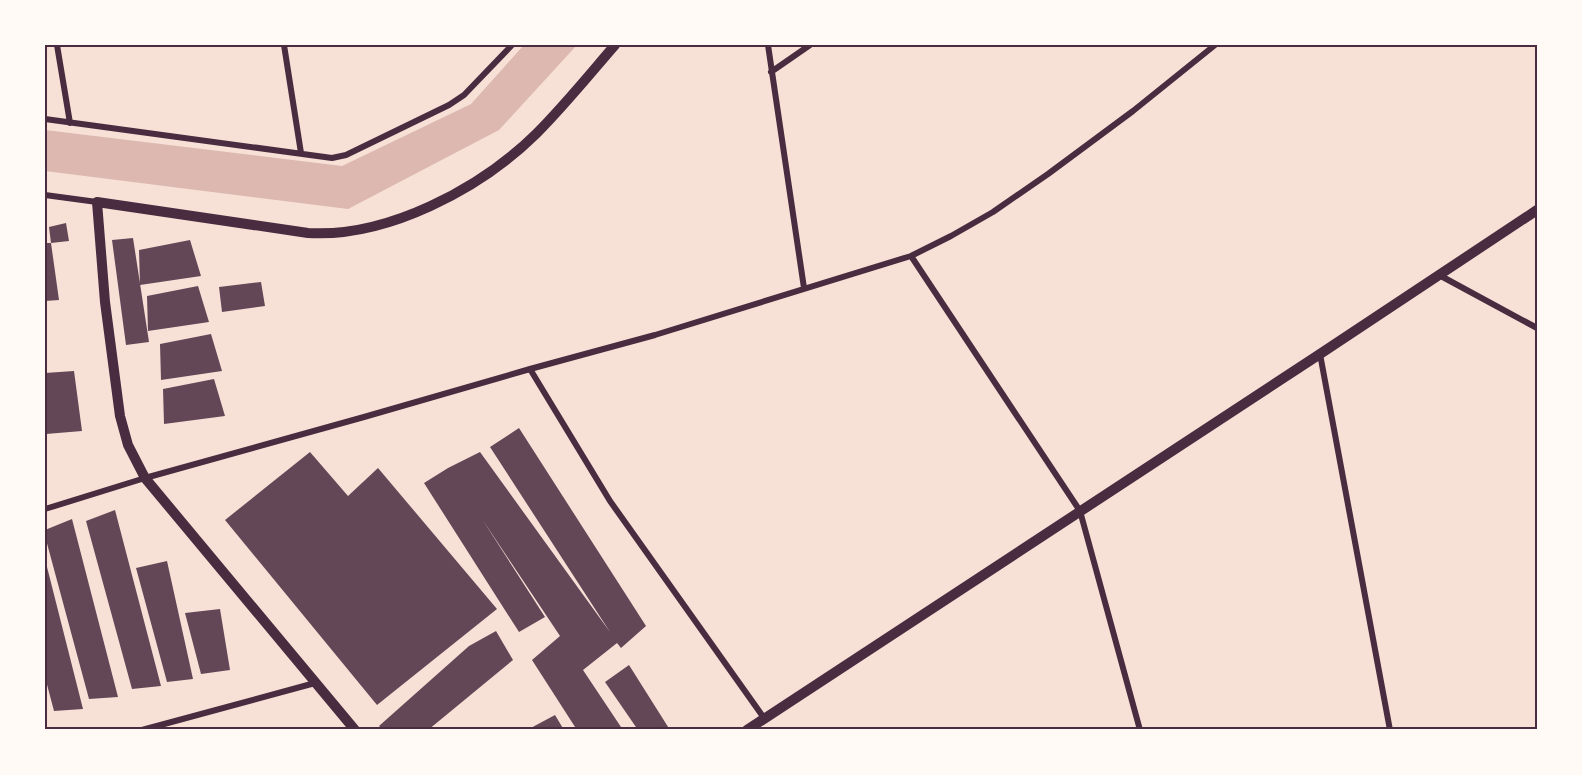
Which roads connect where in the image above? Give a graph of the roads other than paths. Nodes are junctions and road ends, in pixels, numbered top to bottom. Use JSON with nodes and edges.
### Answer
{"nodes":[{"id":1,"x":57,"y":45,"type":"edge"},
{"id":2,"x":284,"y":45,"type":"edge"},
{"id":3,"x":512,"y":45,"type":"edge"},
{"id":4,"x":615,"y":45,"type":"edge"},
{"id":5,"x":768,"y":45,"type":"edge"},
{"id":6,"x":810,"y":45,"type":"edge"},
{"id":7,"x":1215,"y":45,"type":"edge"},
{"id":8,"x":771,"y":72,"type":"junction"},
{"id":9,"x":45,"y":119,"type":"edge"},
{"id":10,"x":70,"y":123,"type":"junction"},
{"id":11,"x":300,"y":153,"type":"junction"},
{"id":12,"x":45,"y":195,"type":"edge"},
{"id":13,"x":97,"y":202,"type":"junction"},
{"id":14,"x":1537,"y":210,"type":"edge"},
{"id":15,"x":910,"y":256,"type":"junction"},
{"id":16,"x":1439,"y":275,"type":"junction"},
{"id":17,"x":804,"y":288,"type":"junction"},
{"id":18,"x":1537,"y":328,"type":"edge"},
{"id":19,"x":1320,"y":354,"type":"junction"},
{"id":20,"x":530,"y":369,"type":"junction"},
{"id":21,"x":145,"y":478,"type":"junction"},
{"id":22,"x":45,"y":509,"type":"edge"},
{"id":23,"x":1080,"y":511,"type":"junction"},
{"id":24,"x":316,"y":682,"type":"junction"},
{"id":25,"x":764,"y":718,"type":"junction"},
{"id":26,"x":142,"y":730,"type":"edge"},
{"id":27,"x":355,"y":730,"type":"edge"},
{"id":28,"x":747,"y":730,"type":"edge"},
{"id":29,"x":1140,"y":730,"type":"edge"},
{"id":30,"x":1390,"y":730,"type":"edge"}],
"edges":[{"from":1,"to":10,"type":"street"},
{"from":2,"to":11,"type":"street"},
{"from":3,"to":11,"type":"street"},
{"from":4,"to":13,"type":"street"},
{"from":5,"to":8,"type":"street"},
{"from":6,"to":8,"type":"street"},
{"from":7,"to":15,"type":"street"},
{"from":8,"to":17,"type":"street"},
{"from":9,"to":10,"type":"street"},
{"from":10,"to":11,"type":"street"},
{"from":12,"to":13,"type":"street"},
{"from":13,"to":21,"type":"street"},
{"from":14,"to":16,"type":"street"},
{"from":15,"to":17,"type":"street"},
{"from":15,"to":23,"type":"street"},
{"from":16,"to":18,"type":"street"},
{"from":16,"to":19,"type":"street"},
{"from":17,"to":20,"type":"street"},
{"from":19,"to":23,"type":"street"},
{"from":19,"to":30,"type":"street"},
{"from":20,"to":21,"type":"street"},
{"from":20,"to":25,"type":"street"},
{"from":21,"to":22,"type":"street"},
{"from":21,"to":24,"type":"street"},
{"from":23,"to":25,"type":"street"},
{"from":23,"to":29,"type":"street"},
{"from":24,"to":26,"type":"street"},
{"from":24,"to":27,"type":"street"},
{"from":25,"to":28,"type":"street"}]}
